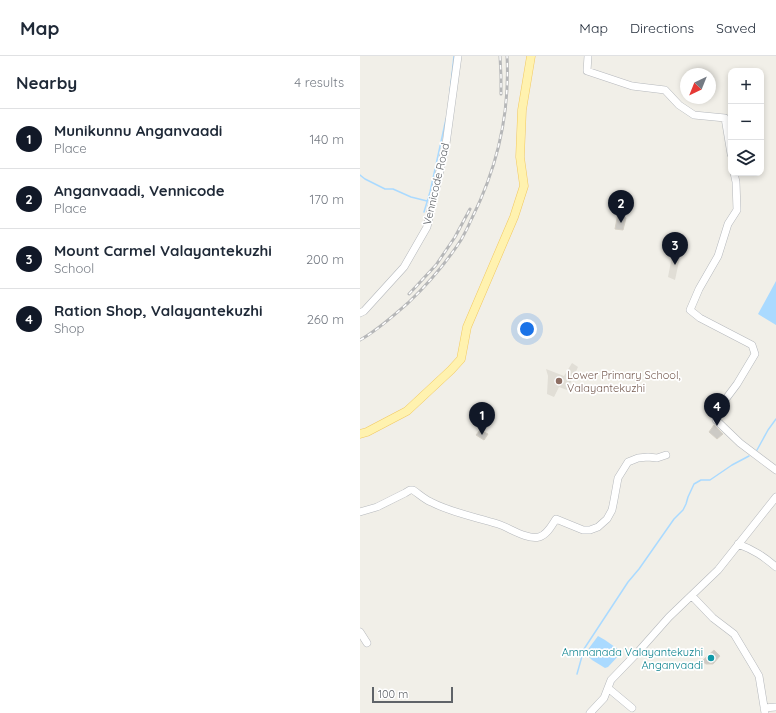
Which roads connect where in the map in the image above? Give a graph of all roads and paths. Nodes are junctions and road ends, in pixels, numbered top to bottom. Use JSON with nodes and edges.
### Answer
{"nodes":[{"id":1,"x":458,"y":56,"type":"edge"},
{"id":2,"x":531,"y":56,"type":"edge"},
{"id":3,"x":588,"y":56,"type":"edge"},
{"id":4,"x":729,"y":140,"type":"edge"},
{"id":5,"x":735,"y":176,"type":"edge"},
{"id":6,"x":360,"y":313,"type":"edge"},
{"id":7,"x":360,"y":434,"type":"edge"},
{"id":8,"x":666,"y":455,"type":"dead end"},
{"id":9,"x":776,"y":470,"type":"edge"},
{"id":10,"x":776,"y":496,"type":"edge"},
{"id":11,"x":360,"y":512,"type":"edge"},
{"id":12,"x":738,"y":544,"type":"junction"},
{"id":13,"x":776,"y":567,"type":"edge"},
{"id":14,"x":692,"y":596,"type":"junction"},
{"id":15,"x":360,"y":632,"type":"edge"},
{"id":16,"x":367,"y":643,"type":"dead end"},
{"id":17,"x":608,"y":688,"type":"junction"},
{"id":18,"x":776,"y":707,"type":"edge"},
{"id":19,"x":632,"y":708,"type":"dead end"},
{"id":20,"x":764,"y":710,"type":"edge"},
{"id":21,"x":590,"y":713,"type":"edge"}],
"edges":[{"from":1,"to":6,"type":"street","name":"Vennicode Road"},
{"from":2,"to":7,"type":"main road"},
{"from":3,"to":4,"type":"street"},
{"from":5,"to":9,"type":"street"},
{"from":8,"to":11,"type":"street"},
{"from":10,"to":12,"type":"street"},
{"from":12,"to":13,"type":"street"},
{"from":12,"to":14,"type":"street"},
{"from":14,"to":17,"type":"street"},
{"from":14,"to":20,"type":"street"},
{"from":15,"to":16,"type":"street"},
{"from":17,"to":19,"type":"street"},
{"from":17,"to":21,"type":"street"},
{"from":18,"to":20,"type":"street"}]}
